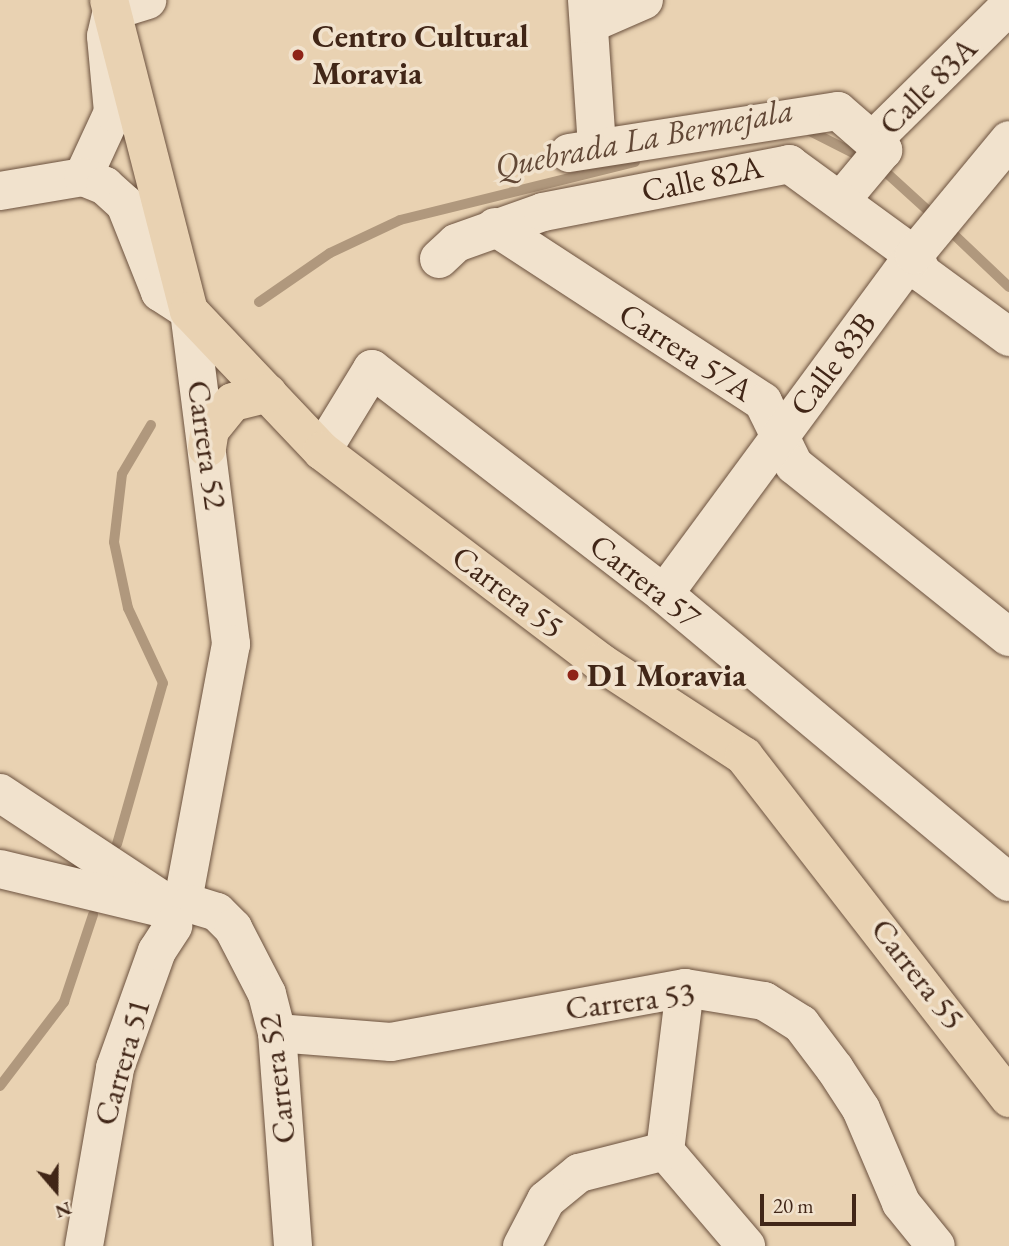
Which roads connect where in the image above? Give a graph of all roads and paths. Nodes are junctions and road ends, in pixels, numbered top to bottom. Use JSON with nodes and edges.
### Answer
{"nodes":[{"id":1,"x":644,"y":0,"type":"edge"},
{"id":2,"x":123,"y":4,"type":"edge"},
{"id":3,"x":1009,"y":6,"type":"edge"},
{"id":4,"x":588,"y":12,"type":"edge"},
{"id":5,"x":1009,"y":140,"type":"edge"},
{"id":6,"x":866,"y":166,"type":"junction"},
{"id":7,"x":83,"y":177,"type":"junction"},
{"id":8,"x":0,"y":191,"type":"edge"},
{"id":9,"x":495,"y":227,"type":"junction"},
{"id":10,"x":934,"y":230,"type":"junction"},
{"id":11,"x":439,"y":259,"type":"dead end"},
{"id":12,"x":189,"y":310,"type":"junction"},
{"id":13,"x":1009,"y":337,"type":"edge"},
{"id":14,"x":268,"y":393,"type":"junction"},
{"id":15,"x":782,"y":433,"type":"junction"},
{"id":16,"x":207,"y":448,"type":"junction"},
{"id":17,"x":321,"y":450,"type":"junction"},
{"id":18,"x":664,"y":594,"type":"junction"},
{"id":19,"x":1009,"y":637,"type":"edge"},
{"id":20,"x":0,"y":793,"type":"edge"},
{"id":21,"x":0,"y":869,"type":"edge"},
{"id":22,"x":1009,"y":882,"type":"edge"},
{"id":23,"x":173,"y":906,"type":"junction"},
{"id":24,"x":685,"y":988,"type":"junction"},
{"id":25,"x":278,"y":1034,"type":"junction"},
{"id":26,"x":1009,"y":1098,"type":"edge"},
{"id":27,"x":665,"y":1151,"type":"junction"},
{"id":28,"x":84,"y":1246,"type":"edge"},
{"id":29,"x":293,"y":1246,"type":"edge"},
{"id":30,"x":522,"y":1246,"type":"edge"},
{"id":31,"x":746,"y":1246,"type":"edge"},
{"id":32,"x":936,"y":1246,"type":"edge"}],
"edges":[{"from":1,"to":4,"type":"street"},
{"from":2,"to":7,"type":"street"},
{"from":2,"to":12,"type":"main road","name":"Carrera 52"},
{"from":3,"to":6,"type":"street","name":"Calle 83A"},
{"from":4,"to":6,"type":"street","name":"Calle 82A"},
{"from":5,"to":10,"type":"street","name":"Calle 83B"},
{"from":6,"to":9,"type":"street","name":"Calle 82A"},
{"from":6,"to":10,"type":"street","name":"Calle 82A"},
{"from":7,"to":8,"type":"street"},
{"from":7,"to":12,"type":"street"},
{"from":9,"to":11,"type":"street","name":"Calle 82A"},
{"from":9,"to":15,"type":"street","name":"Carrera 57A"},
{"from":10,"to":13,"type":"street","name":"Calle 82A"},
{"from":10,"to":15,"type":"street","name":"Calle 83B"},
{"from":12,"to":14,"type":"main road","name":"Carrera 55"},
{"from":12,"to":16,"type":"street","name":"Carrera 52"},
{"from":14,"to":16,"type":"main road"},
{"from":14,"to":17,"type":"main road","name":"Carrera 55"},
{"from":15,"to":18,"type":"street","name":"Calle 83B"},
{"from":15,"to":19,"type":"street","name":"Carrera 57A"},
{"from":16,"to":23,"type":"street","name":"Carrera 52"},
{"from":17,"to":18,"type":"street","name":"Carrera 57"},
{"from":17,"to":26,"type":"main road","name":"Carrera 55"},
{"from":18,"to":22,"type":"street","name":"Carrera 57"},
{"from":20,"to":23,"type":"street"},
{"from":21,"to":23,"type":"street"},
{"from":23,"to":25,"type":"street","name":"Carrera 52"},
{"from":23,"to":28,"type":"street","name":"Carrera 51"},
{"from":24,"to":25,"type":"street","name":"Carrera 53"},
{"from":24,"to":27,"type":"street"},
{"from":24,"to":32,"type":"street","name":"Carrera 53"},
{"from":25,"to":29,"type":"street","name":"Carrera 52"},
{"from":27,"to":30,"type":"street"},
{"from":27,"to":31,"type":"street"}]}
